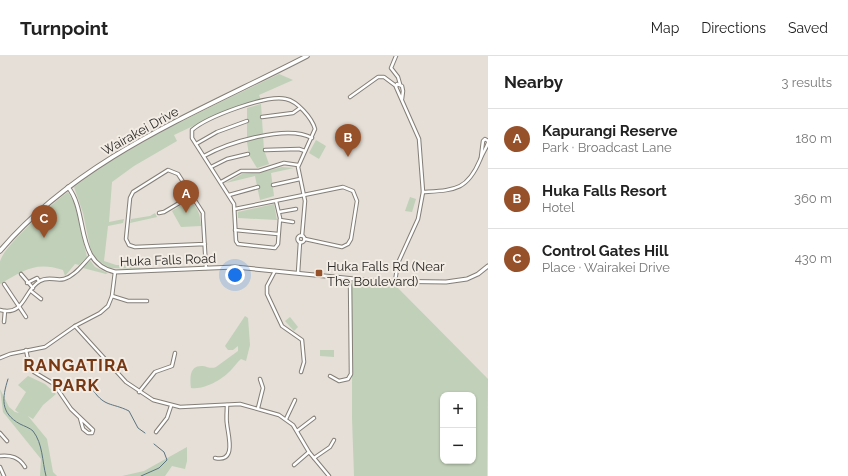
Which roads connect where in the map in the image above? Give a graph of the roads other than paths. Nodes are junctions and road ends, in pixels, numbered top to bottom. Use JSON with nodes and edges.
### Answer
{"nodes":[{"id":1,"x":308,"y":56,"type":"edge"},
{"id":2,"x":396,"y":56,"type":"edge"},
{"id":3,"x":400,"y":84,"type":"junction"},
{"id":4,"x":396,"y":86,"type":"junction"},
{"id":5,"x":350,"y":97,"type":"dead end"},
{"id":6,"x":402,"y":99,"type":"junction"},
{"id":7,"x":300,"y":108,"type":"junction"},
{"id":8,"x":262,"y":118,"type":"dead end"},
{"id":9,"x":247,"y":121,"type":"dead end"},
{"id":10,"x":312,"y":138,"type":"junction"},
{"id":11,"x":488,"y":142,"type":"edge"},
{"id":12,"x":196,"y":144,"type":"junction"},
{"id":13,"x":265,"y":150,"type":"dead end"},
{"id":14,"x":305,"y":151,"type":"junction"},
{"id":15,"x":248,"y":154,"type":"dead end"},
{"id":16,"x":204,"y":156,"type":"junction"},
{"id":17,"x":481,"y":158,"type":"junction"},
{"id":18,"x":298,"y":165,"type":"junction"},
{"id":19,"x":211,"y":167,"type":"junction"},
{"id":20,"x":300,"y":179,"type":"junction"},
{"id":21,"x":221,"y":182,"type":"junction"},
{"id":22,"x":273,"y":184,"type":"dead end"},
{"id":23,"x":258,"y":187,"type":"dead end"},
{"id":24,"x":68,"y":188,"type":"junction"},
{"id":25,"x":423,"y":192,"type":"junction"},
{"id":26,"x":229,"y":195,"type":"junction"},
{"id":27,"x":304,"y":195,"type":"junction"},
{"id":28,"x":191,"y":196,"type":"junction"},
{"id":29,"x":276,"y":201,"type":"junction"},
{"id":30,"x":235,"y":209,"type":"junction"},
{"id":31,"x":296,"y":209,"type":"dead end"},
{"id":32,"x":279,"y":212,"type":"junction"},
{"id":33,"x":159,"y":213,"type":"dead end"},
{"id":34,"x":280,"y":220,"type":"junction"},
{"id":35,"x":293,"y":222,"type":"dead end"},
{"id":36,"x":235,"y":230,"type":"junction"},
{"id":37,"x":278,"y":234,"type":"junction"},
{"id":38,"x":302,"y":236,"type":"junction"},
{"id":39,"x":305,"y":239,"type":"junction"},
{"id":40,"x":300,"y":242,"type":"junction"},
{"id":41,"x":205,"y":244,"type":"junction"},
{"id":42,"x":0,"y":251,"type":"edge"},
{"id":43,"x":90,"y":256,"type":"junction"},
{"id":44,"x":488,"y":266,"type":"edge"},
{"id":45,"x":206,"y":268,"type":"junction"},
{"id":46,"x":275,"y":271,"type":"junction"},
{"id":47,"x":115,"y":272,"type":"junction"},
{"id":48,"x":298,"y":273,"type":"junction"},
{"id":49,"x":21,"y":274,"type":"dead end"},
{"id":50,"x":350,"y":279,"type":"junction"},
{"id":51,"x":39,"y":281,"type":"junction"},
{"id":52,"x":395,"y":281,"type":"junction"},
{"id":53,"x":27,"y":282,"type":"junction"},
{"id":54,"x":4,"y":284,"type":"dead end"},
{"id":55,"x":33,"y":288,"type":"junction"},
{"id":56,"x":31,"y":291,"type":"junction"},
{"id":57,"x":112,"y":296,"type":"junction"},
{"id":58,"x":41,"y":299,"type":"dead end"},
{"id":59,"x":147,"y":301,"type":"dead end"},
{"id":60,"x":20,"y":306,"type":"junction"},
{"id":61,"x":0,"y":310,"type":"edge"},
{"id":62,"x":5,"y":311,"type":"junction"},
{"id":63,"x":26,"y":317,"type":"dead end"},
{"id":64,"x":4,"y":322,"type":"dead end"},
{"id":65,"x":75,"y":326,"type":"junction"},
{"id":66,"x":26,"y":350,"type":"junction"},
{"id":67,"x":175,"y":353,"type":"dead end"},
{"id":68,"x":0,"y":358,"type":"edge"},
{"id":69,"x":301,"y":372,"type":"dead end"},
{"id":70,"x":330,"y":376,"type":"dead end"},
{"id":71,"x":260,"y":379,"type":"dead end"},
{"id":72,"x":139,"y":392,"type":"junction"},
{"id":73,"x":295,"y":400,"type":"dead end"},
{"id":74,"x":227,"y":405,"type":"junction"},
{"id":75,"x":171,"y":406,"type":"junction"},
{"id":76,"x":258,"y":408,"type":"junction"},
{"id":77,"x":80,"y":418,"type":"junction"},
{"id":78,"x":314,"y":418,"type":"dead end"},
{"id":79,"x":286,"y":419,"type":"junction"},
{"id":80,"x":297,"y":431,"type":"junction"},
{"id":81,"x":156,"y":432,"type":"dead end"},
{"id":82,"x":0,"y":434,"type":"edge"},
{"id":83,"x":7,"y":440,"type":"dead end"},
{"id":84,"x":334,"y":440,"type":"dead end"},
{"id":85,"x":309,"y":452,"type":"junction"},
{"id":86,"x":0,"y":456,"type":"edge"},
{"id":87,"x":215,"y":458,"type":"dead end"},
{"id":88,"x":314,"y":458,"type":"junction"},
{"id":89,"x":294,"y":465,"type":"dead end"},
{"id":90,"x":0,"y":467,"type":"edge"},
{"id":91,"x":25,"y":467,"type":"dead end"},
{"id":92,"x":4,"y":476,"type":"edge"},
{"id":93,"x":330,"y":476,"type":"edge"}],
"edges":[{"from":1,"to":24,"type":"main road","name":"Wairakei Drive"},
{"from":2,"to":3,"type":"street"},
{"from":3,"to":4,"type":"street"},
{"from":3,"to":6,"type":"street"},
{"from":4,"to":5,"type":"street"},
{"from":4,"to":6,"type":"street"},
{"from":6,"to":25,"type":"street"},
{"from":7,"to":8,"type":"street"},
{"from":7,"to":10,"type":"street"},
{"from":7,"to":12,"type":"street"},
{"from":9,"to":12,"type":"street"},
{"from":10,"to":14,"type":"street"},
{"from":10,"to":16,"type":"street"},
{"from":11,"to":17,"type":"street"},
{"from":11,"to":17,"type":"street"},
{"from":12,"to":16,"type":"street"},
{"from":13,"to":14,"type":"street"},
{"from":14,"to":18,"type":"street"},
{"from":15,"to":19,"type":"street"},
{"from":16,"to":19,"type":"street"},
{"from":17,"to":25,"type":"street"},
{"from":18,"to":20,"type":"street"},
{"from":18,"to":21,"type":"street"},
{"from":19,"to":21,"type":"street"},
{"from":20,"to":22,"type":"street"},
{"from":20,"to":27,"type":"street"},
{"from":21,"to":26,"type":"street"},
{"from":23,"to":26,"type":"street"},
{"from":24,"to":42,"type":"main road","name":"Wairakei Drive"},
{"from":24,"to":43,"type":"street"},
{"from":25,"to":52,"type":"street"},
{"from":26,"to":30,"type":"street"},
{"from":27,"to":29,"type":"street"},
{"from":27,"to":38,"type":"street"},
{"from":27,"to":39,"type":"street"},
{"from":28,"to":33,"type":"street"},
{"from":28,"to":41,"type":"street"},
{"from":28,"to":41,"type":"street"},
{"from":29,"to":30,"type":"street"},
{"from":29,"to":32,"type":"street"},
{"from":30,"to":36,"type":"street"},
{"from":31,"to":32,"type":"street"},
{"from":32,"to":34,"type":"street"},
{"from":34,"to":35,"type":"street"},
{"from":34,"to":37,"type":"street"},
{"from":36,"to":37,"type":"street"},
{"from":36,"to":37,"type":"street"},
{"from":38,"to":39,"type":"street"},
{"from":38,"to":40,"type":"street"},
{"from":39,"to":40,"type":"street"},
{"from":40,"to":48,"type":"street"},
{"from":41,"to":45,"type":"street"},
{"from":43,"to":47,"type":"street","name":"Huka Falls Road"},
{"from":43,"to":51,"type":"street"},
{"from":44,"to":52,"type":"street","name":"Huka Falls Road"},
{"from":45,"to":46,"type":"street","name":"Huka Falls Road"},
{"from":45,"to":47,"type":"street","name":"Huka Falls Road"},
{"from":46,"to":48,"type":"street","name":"Huka Falls Road"},
{"from":46,"to":69,"type":"street"},
{"from":47,"to":57,"type":"street"},
{"from":48,"to":50,"type":"street","name":"Huka Falls Road"},
{"from":49,"to":53,"type":"street"},
{"from":50,"to":52,"type":"street","name":"Huka Falls Road"},
{"from":50,"to":70,"type":"street"},
{"from":51,"to":53,"type":"street"},
{"from":51,"to":55,"type":"street"},
{"from":53,"to":55,"type":"street"},
{"from":54,"to":60,"type":"street"},
{"from":55,"to":56,"type":"street"},
{"from":56,"to":58,"type":"street"},
{"from":56,"to":60,"type":"street"},
{"from":57,"to":59,"type":"street"},
{"from":57,"to":65,"type":"street"},
{"from":60,"to":62,"type":"street"},
{"from":60,"to":63,"type":"street"},
{"from":61,"to":62,"type":"street"},
{"from":62,"to":64,"type":"street"},
{"from":65,"to":66,"type":"street"},
{"from":65,"to":72,"type":"street"},
{"from":66,"to":68,"type":"street"},
{"from":66,"to":77,"type":"street"},
{"from":67,"to":72,"type":"street"},
{"from":71,"to":76,"type":"street"},
{"from":72,"to":75,"type":"street"},
{"from":73,"to":79,"type":"street"},
{"from":74,"to":75,"type":"street"},
{"from":74,"to":76,"type":"street"},
{"from":74,"to":87,"type":"street"},
{"from":75,"to":81,"type":"street"},
{"from":76,"to":79,"type":"street"},
{"from":77,"to":77,"type":"street"},
{"from":78,"to":80,"type":"street"},
{"from":79,"to":80,"type":"street"},
{"from":80,"to":85,"type":"street"},
{"from":82,"to":83,"type":"street"},
{"from":84,"to":88,"type":"street"},
{"from":85,"to":88,"type":"street"},
{"from":85,"to":89,"type":"street"},
{"from":86,"to":91,"type":"street"},
{"from":88,"to":93,"type":"street"},
{"from":90,"to":92,"type":"street"}]}
